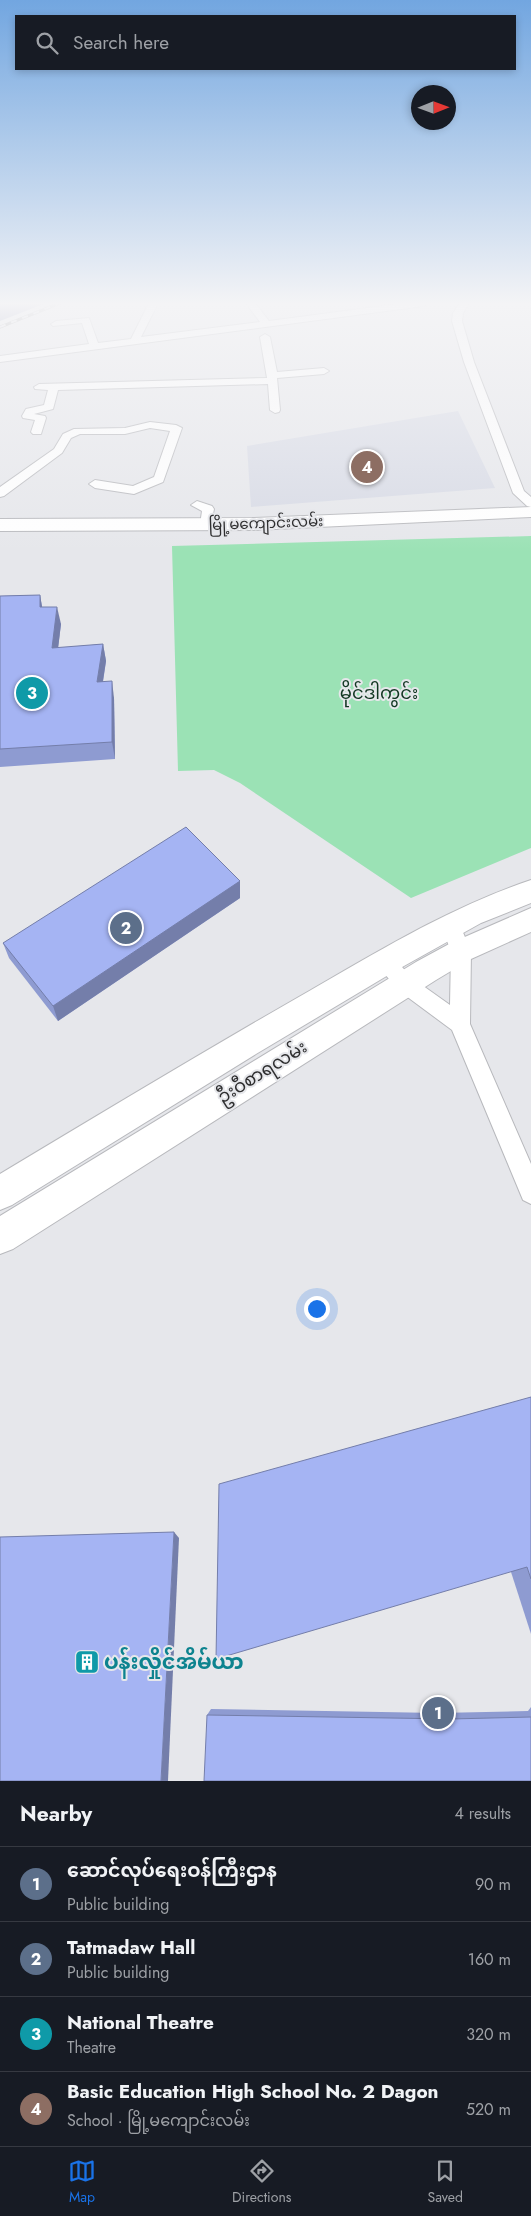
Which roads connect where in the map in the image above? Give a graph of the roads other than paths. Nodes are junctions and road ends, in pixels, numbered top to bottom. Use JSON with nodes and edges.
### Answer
{"nodes":[{"id":1,"x":52,"y":386,"type":"edge"},
{"id":2,"x":54,"y":386,"type":"edge"},
{"id":3,"x":274,"y":386,"type":"edge"},
{"id":4,"x":478,"y":386,"type":"edge"},
{"id":5,"x":39,"y":387,"type":"dead end"},
{"id":6,"x":275,"y":410,"type":"dead end"},
{"id":7,"x":42,"y":432,"type":"joint"},
{"id":8,"x":73,"y":433,"type":"junction"},
{"id":9,"x":95,"y":484,"type":"dead end"},
{"id":10,"x":0,"y":493,"type":"edge"},
{"id":11,"x":531,"y":503,"type":"edge"},
{"id":12,"x":197,"y":505,"type":"dead end"},
{"id":13,"x":531,"y":512,"type":"edge"},
{"id":14,"x":0,"y":525,"type":"edge"},
{"id":15,"x":206,"y":525,"type":"junction"},
{"id":16,"x":531,"y":891,"type":"edge"},
{"id":17,"x":531,"y":919,"type":"edge"},
{"id":18,"x":456,"y":939,"type":"junction"},
{"id":19,"x":395,"y":973,"type":"junction"},
{"id":20,"x":460,"y":1024,"type":"junction"},
{"id":21,"x":232,"y":1052,"type":"junction"},
{"id":22,"x":250,"y":1079,"type":"junction"},
{"id":23,"x":33,"y":1174,"type":"junction"},
{"id":24,"x":528,"y":1179,"type":"edge"},
{"id":25,"x":0,"y":1193,"type":"edge"},
{"id":26,"x":48,"y":1206,"type":"junction"},
{"id":27,"x":0,"y":1236,"type":"edge"}],
"edges":[{"from":1,"to":5,"type":"street"},
{"from":2,"to":7,"type":"street"},
{"from":3,"to":6,"type":"street"},
{"from":4,"to":11,"type":"street"},
{"from":7,"to":8,"type":"street"},
{"from":8,"to":9,"type":"street"},
{"from":8,"to":10,"type":"street"},
{"from":12,"to":15,"type":"street"},
{"from":13,"to":15,"type":"main road","name":"မြို့မကျောင်းလမ်း"},
{"from":14,"to":15,"type":"main road","name":"မြို့မကျောင်းလမ်း"},
{"from":16,"to":18,"type":"main road","name":"ဦးဝီစာရလမ်း"},
{"from":17,"to":18,"type":"main road","name":"ဦးဝီစာရလမ်း"},
{"from":18,"to":19,"type":"main road","name":"ဦးဝီစာရလမ်း"},
{"from":18,"to":20,"type":"street"},
{"from":19,"to":20,"type":"street"},
{"from":19,"to":21,"type":"main road","name":"ဦးဝီစာရလမ်း"},
{"from":19,"to":22,"type":"main road","name":"ဦးဝီစာရလမ်း"},
{"from":20,"to":24,"type":"street"},
{"from":21,"to":22,"type":"main road"},
{"from":21,"to":23,"type":"main road","name":"ဦးဝီစာရလမ်း"},
{"from":22,"to":26,"type":"main road","name":"ဦးဝီစာရလမ်း"},
{"from":23,"to":25,"type":"main road","name":"ဦးဝီစာရလမ်း"},
{"from":23,"to":26,"type":"main road"},
{"from":26,"to":27,"type":"main road","name":"ဦးဝီစာရလမ်း"}]}
